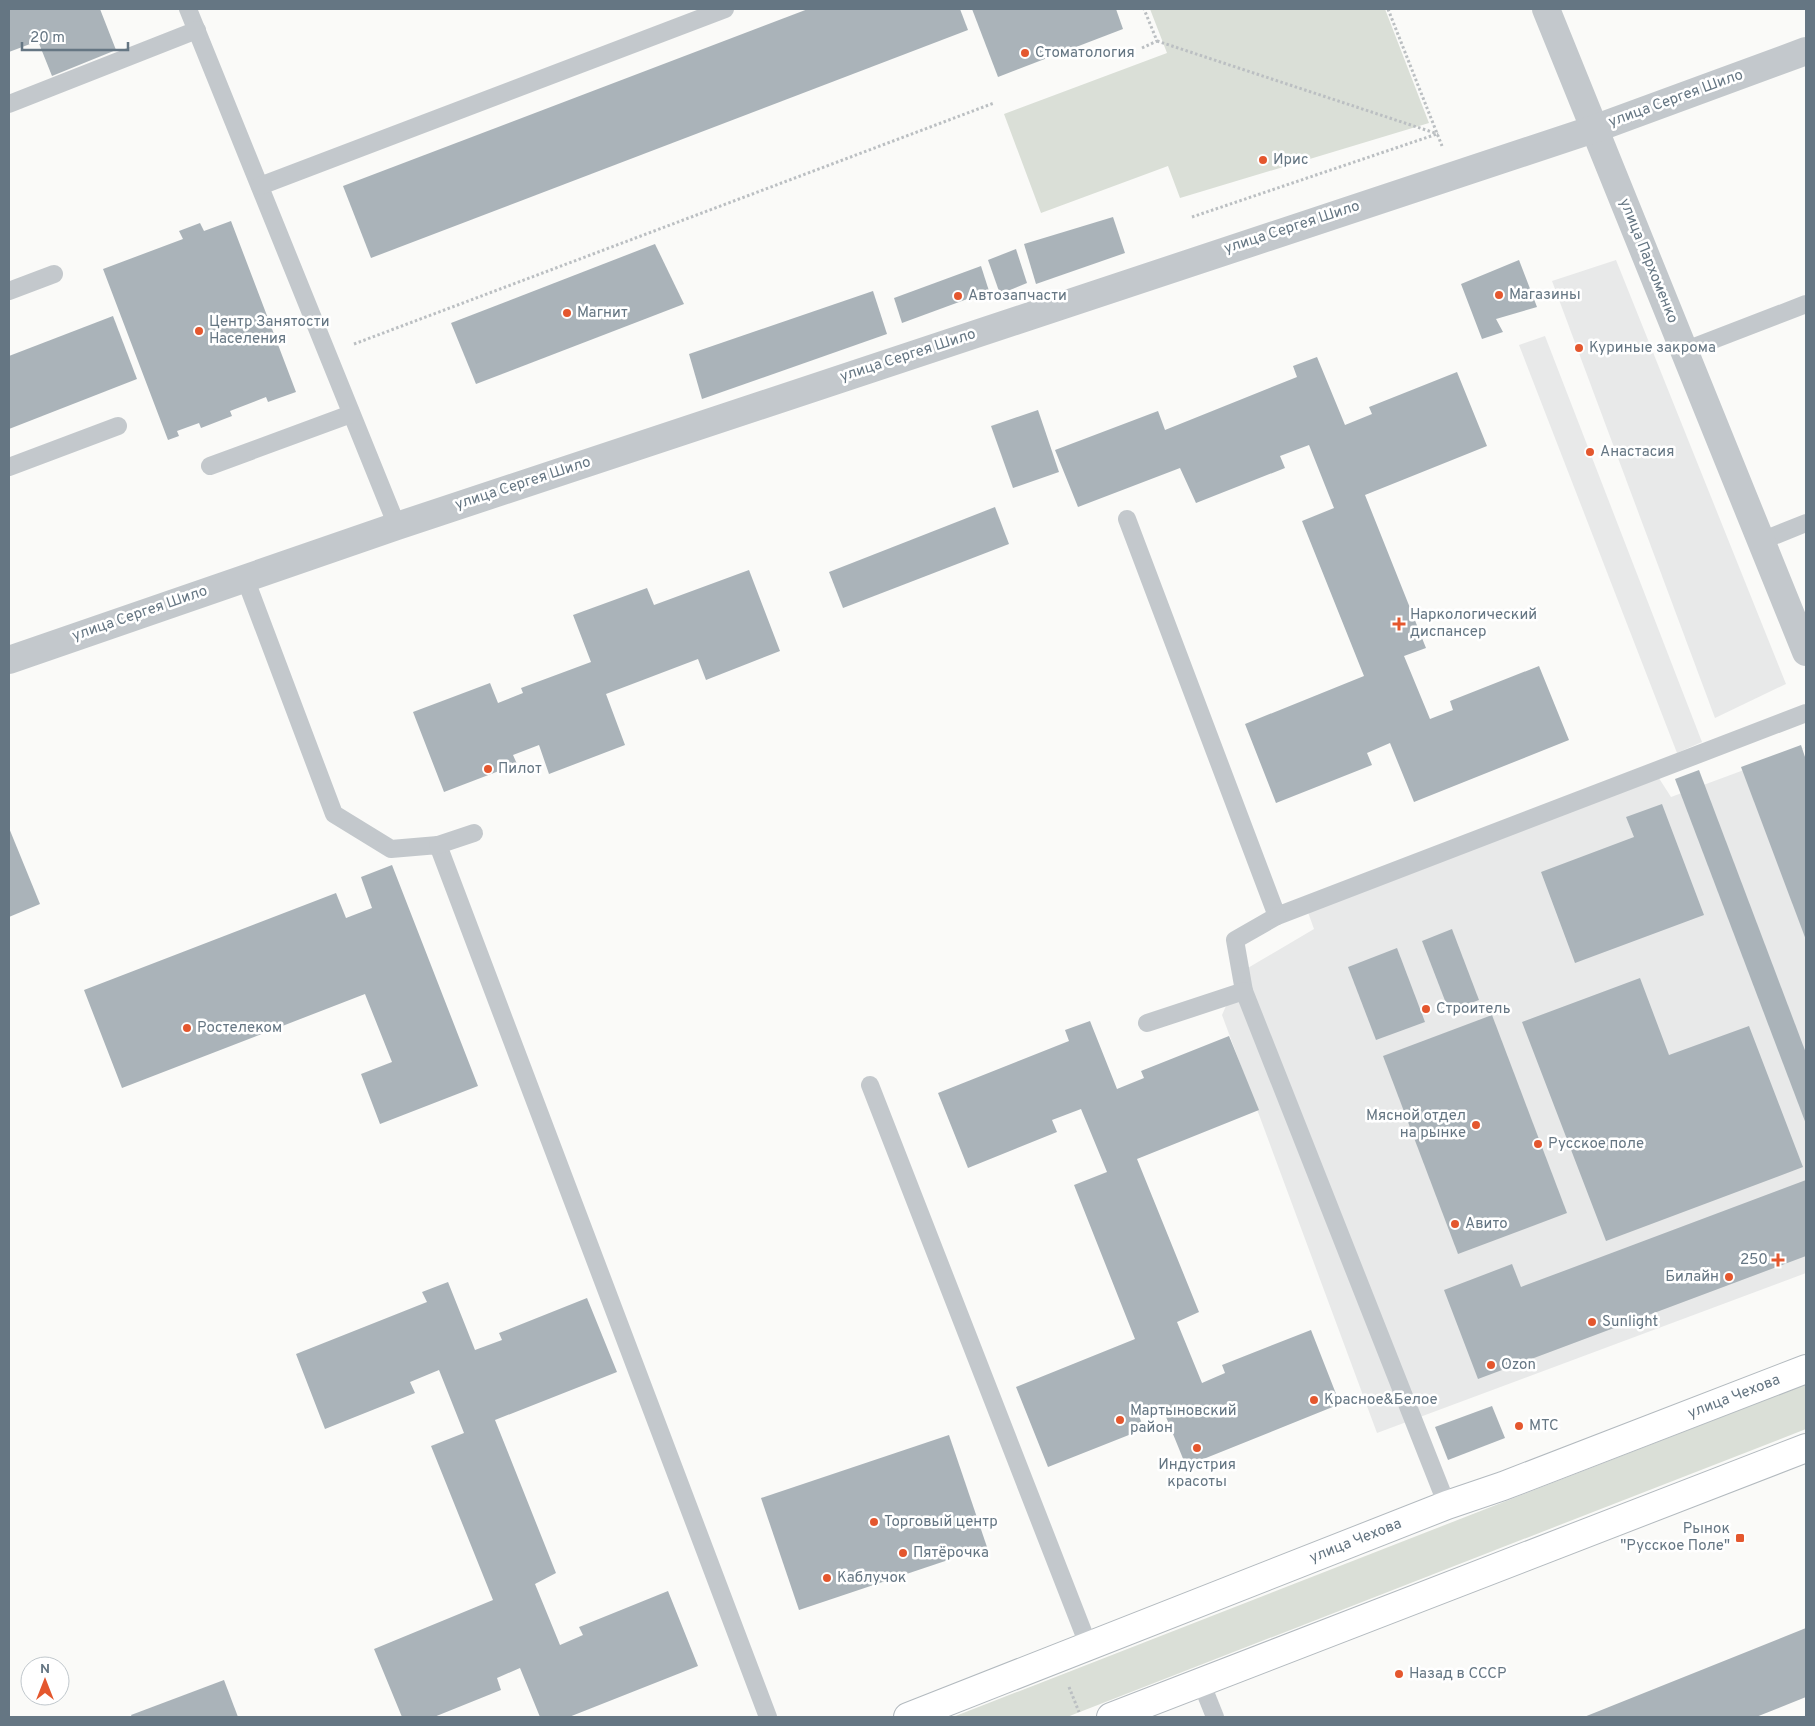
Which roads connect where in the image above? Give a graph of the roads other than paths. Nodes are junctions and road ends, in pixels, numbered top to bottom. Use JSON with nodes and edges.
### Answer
{"nodes":[{"id":1,"x":188,"y":9,"type":"edge"},
{"id":2,"x":725,"y":9,"type":"edge"},
{"id":3,"x":1546,"y":9,"type":"edge"},
{"id":4,"x":197,"y":30,"type":"junction"},
{"id":5,"x":1806,"y":51,"type":"edge"},
{"id":6,"x":9,"y":104,"type":"edge"},
{"id":7,"x":1594,"y":129,"type":"junction"},
{"id":8,"x":260,"y":186,"type":"junction"},
{"id":9,"x":54,"y":274,"type":"dead end"},
{"id":10,"x":9,"y":291,"type":"edge"},
{"id":11,"x":1806,"y":304,"type":"edge"},
{"id":12,"x":1684,"y":351,"type":"junction"},
{"id":13,"x":351,"y":414,"type":"junction"},
{"id":14,"x":118,"y":426,"type":"dead end"},
{"id":15,"x":9,"y":466,"type":"edge"},
{"id":16,"x":210,"y":466,"type":"dead end"},
{"id":17,"x":1127,"y":519,"type":"dead end"},
{"id":18,"x":1806,"y":523,"type":"edge"},
{"id":19,"x":397,"y":526,"type":"junction"},
{"id":20,"x":1761,"y":541,"type":"junction"},
{"id":21,"x":245,"y":578,"type":"junction"},
{"id":22,"x":1806,"y":652,"type":"edge"},
{"id":23,"x":9,"y":660,"type":"edge"},
{"id":24,"x":1806,"y":713,"type":"edge"},
{"id":25,"x":474,"y":833,"type":"dead end"},
{"id":26,"x":438,"y":845,"type":"junction"},
{"id":27,"x":1277,"y":916,"type":"junction"},
{"id":28,"x":1244,"y":991,"type":"junction"},
{"id":29,"x":1147,"y":1023,"type":"dead end"},
{"id":30,"x":870,"y":1085,"type":"dead end"},
{"id":31,"x":1806,"y":1369,"type":"edge"},
{"id":32,"x":1806,"y":1448,"type":"edge"},
{"id":33,"x":1447,"y":1505,"type":"junction"},
{"id":34,"x":1089,"y":1646,"type":"junction"},
{"id":35,"x":1201,"y":1682,"type":"junction"},
{"id":36,"x":768,"y":1717,"type":"edge"},
{"id":37,"x":908,"y":1717,"type":"edge"},
{"id":38,"x":1111,"y":1717,"type":"edge"},
{"id":39,"x":1215,"y":1717,"type":"edge"}],
"edges":[{"from":1,"to":4,"type":"lane"},
{"from":2,"to":8,"type":"lane"},
{"from":3,"to":7,"type":"street","name":"улица Пархоменко"},
{"from":4,"to":6,"type":"lane"},
{"from":4,"to":8,"type":"lane"},
{"from":5,"to":7,"type":"street","name":"улица Сергея Шило"},
{"from":7,"to":12,"type":"street","name":"улица Пархоменко"},
{"from":7,"to":19,"type":"street","name":"улица Сергея Шило"},
{"from":8,"to":13,"type":"lane"},
{"from":9,"to":10,"type":"lane"},
{"from":11,"to":12,"type":"lane"},
{"from":12,"to":20,"type":"street","name":"улица Пархоменко"},
{"from":13,"to":16,"type":"lane"},
{"from":13,"to":19,"type":"lane"},
{"from":14,"to":15,"type":"lane"},
{"from":17,"to":27,"type":"lane"},
{"from":18,"to":20,"type":"lane"},
{"from":19,"to":21,"type":"street","name":"улица Сергея Шило"},
{"from":20,"to":22,"type":"street","name":"улица Пархоменко"},
{"from":21,"to":23,"type":"street","name":"улица Сергея Шило"},
{"from":21,"to":26,"type":"lane"},
{"from":24,"to":27,"type":"lane"},
{"from":25,"to":26,"type":"lane"},
{"from":26,"to":36,"type":"lane"},
{"from":27,"to":28,"type":"lane"},
{"from":28,"to":29,"type":"lane"},
{"from":28,"to":33,"type":"lane"},
{"from":30,"to":34,"type":"lane"},
{"from":31,"to":33,"type":"main road","name":"улица Чехова"},
{"from":32,"to":35,"type":"main road"},
{"from":33,"to":34,"type":"main road","name":"улица Чехова"},
{"from":34,"to":37,"type":"main road","name":"улица Чехова"},
{"from":35,"to":38,"type":"main road"},
{"from":35,"to":39,"type":"lane"}]}
